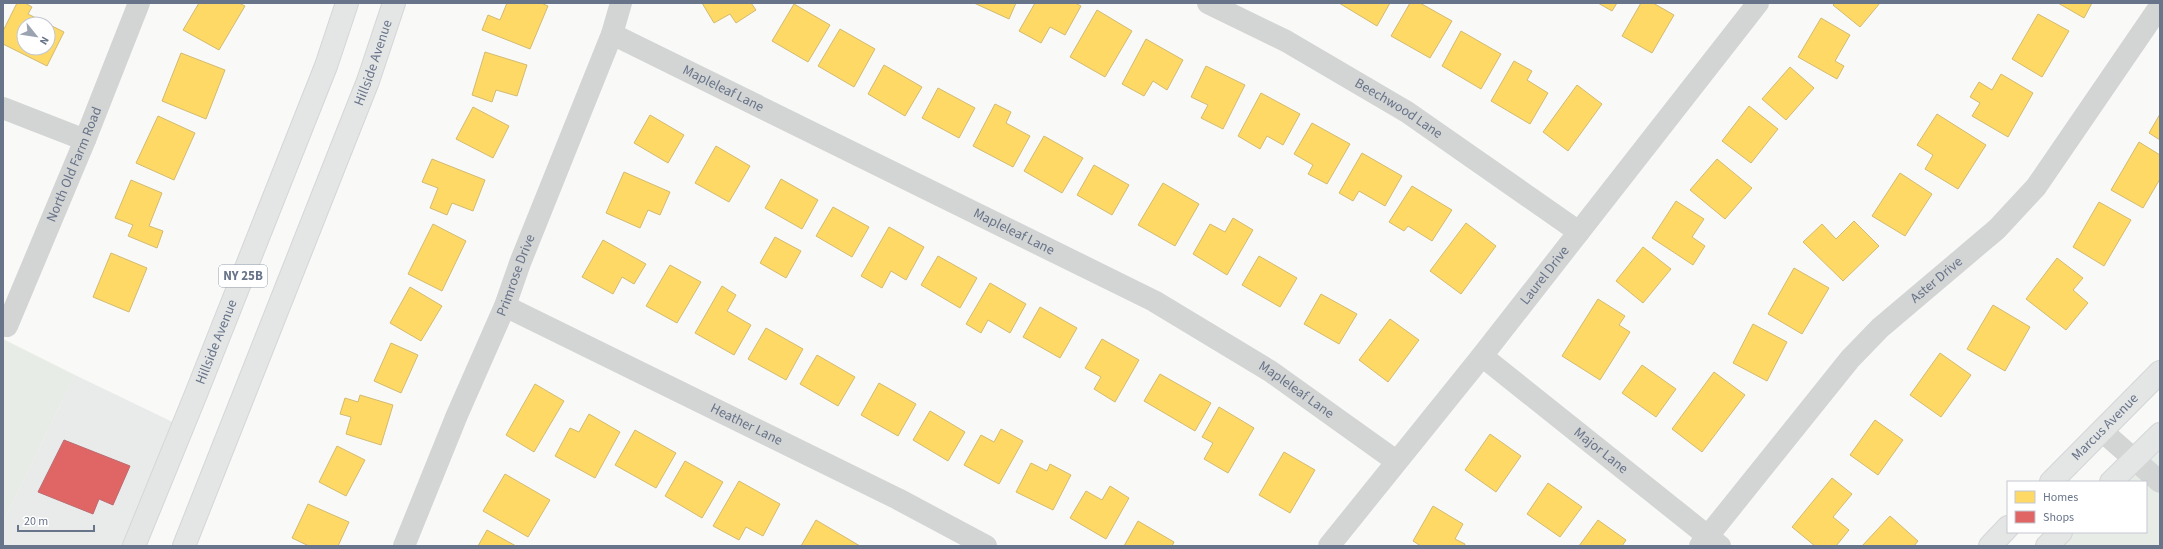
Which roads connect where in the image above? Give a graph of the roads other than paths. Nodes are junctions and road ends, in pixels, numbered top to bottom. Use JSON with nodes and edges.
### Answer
{"nodes":[{"id":1,"x":139,"y":3,"type":"edge"},
{"id":2,"x":347,"y":3,"type":"edge"},
{"id":3,"x":394,"y":3,"type":"edge"},
{"id":4,"x":621,"y":3,"type":"edge"},
{"id":5,"x":1208,"y":3,"type":"edge"},
{"id":6,"x":1758,"y":3,"type":"edge"},
{"id":7,"x":2160,"y":6,"type":"edge"},
{"id":8,"x":612,"y":34,"type":"junction"},
{"id":9,"x":3,"y":108,"type":"edge"},
{"id":10,"x":85,"y":140,"type":"junction"},
{"id":11,"x":1579,"y":232,"type":"junction"},
{"id":12,"x":505,"y":306,"type":"junction"},
{"id":13,"x":7,"y":326,"type":"dead end"},
{"id":14,"x":1482,"y":356,"type":"junction"},
{"id":15,"x":2160,"y":372,"type":"edge"},
{"id":16,"x":2102,"y":431,"type":"junction"},
{"id":17,"x":2160,"y":434,"type":"edge"},
{"id":18,"x":2134,"y":459,"type":"junction"},
{"id":19,"x":1396,"y":461,"type":"junction"},
{"id":20,"x":2052,"y":481,"type":"edge"},
{"id":21,"x":2112,"y":481,"type":"edge"},
{"id":22,"x":2160,"y":482,"type":"edge"},
{"id":23,"x":2007,"y":528,"type":"edge"},
{"id":24,"x":2060,"y":533,"type":"edge"},
{"id":25,"x":962,"y":541,"type":"edge"},
{"id":26,"x":1709,"y":543,"type":"edge"},
{"id":27,"x":134,"y":546,"type":"edge"},
{"id":28,"x":184,"y":546,"type":"edge"},
{"id":29,"x":404,"y":546,"type":"edge"},
{"id":30,"x":986,"y":546,"type":"edge"},
{"id":31,"x":1329,"y":546,"type":"edge"},
{"id":32,"x":1990,"y":546,"type":"edge"},
{"id":33,"x":2047,"y":546,"type":"edge"}],
"edges":[{"from":1,"to":10,"type":"street","name":"North Old Farm Road"},
{"from":2,"to":27,"type":"main road","name":"Hillside Avenue","number":"NY 25B"},
{"from":3,"to":28,"type":"main road","name":"Hillside Avenue","number":"NY 25B"},
{"from":4,"to":8,"type":"street","name":"Primrose Drive"},
{"from":5,"to":11,"type":"street","name":"Beechwood Lane"},
{"from":6,"to":11,"type":"street","name":"Laurel Drive"},
{"from":7,"to":26,"type":"street","name":"Aster Drive"},
{"from":8,"to":12,"type":"street","name":"Primrose Drive"},
{"from":8,"to":19,"type":"street","name":"Mapleleaf Lane"},
{"from":9,"to":10,"type":"street"},
{"from":10,"to":13,"type":"street","name":"North Old Farm Road"},
{"from":11,"to":14,"type":"street","name":"Laurel Drive"},
{"from":12,"to":25,"type":"street","name":"Heather Lane"},
{"from":12,"to":29,"type":"street","name":"Primrose Drive"},
{"from":14,"to":19,"type":"street","name":"Laurel Drive"},
{"from":14,"to":26,"type":"street","name":"Major Lane"},
{"from":15,"to":16,"type":"main road","name":"Marcus Avenue"},
{"from":16,"to":18,"type":"street"},
{"from":16,"to":20,"type":"main road","name":"Marcus Avenue"},
{"from":17,"to":18,"type":"main road"},
{"from":18,"to":21,"type":"main road"},
{"from":18,"to":22,"type":"street"},
{"from":19,"to":31,"type":"street","name":"Laurel Drive"},
{"from":23,"to":32,"type":"main road"},
{"from":24,"to":33,"type":"main road"},
{"from":25,"to":30,"type":"street","name":"Heather Lane"}]}
